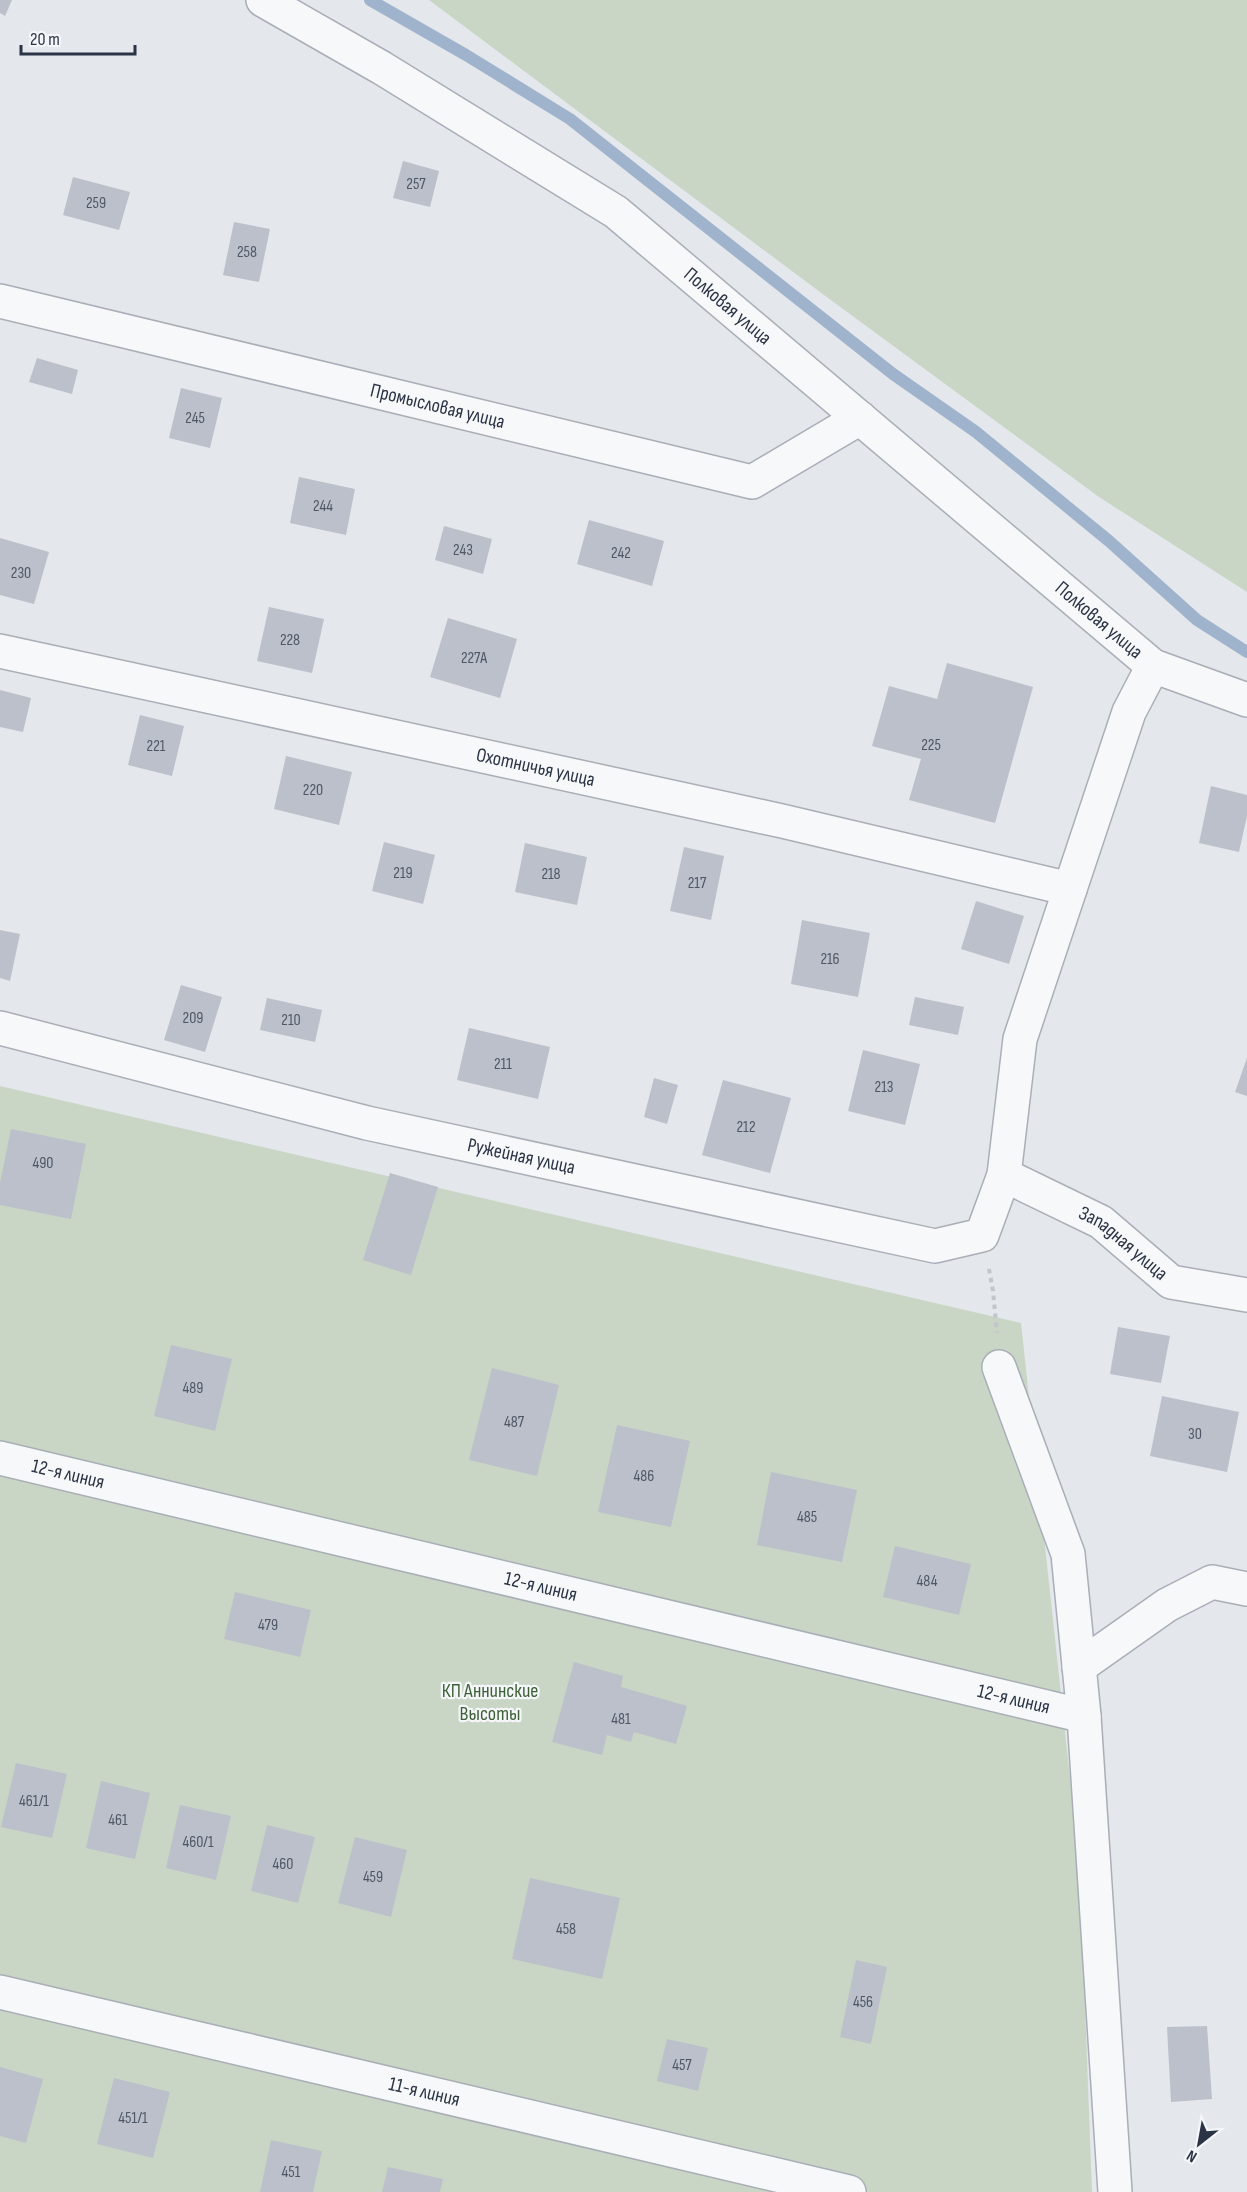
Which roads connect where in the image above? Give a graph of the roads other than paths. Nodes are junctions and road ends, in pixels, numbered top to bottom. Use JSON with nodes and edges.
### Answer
{"nodes":[{"id":1,"x":263,"y":0,"type":"edge"},
{"id":2,"x":0,"y":301,"type":"edge"},
{"id":3,"x":860,"y":418,"type":"junction"},
{"id":4,"x":0,"y":651,"type":"edge"},
{"id":5,"x":1153,"y":666,"type":"junction"},
{"id":6,"x":1247,"y":700,"type":"edge"},
{"id":7,"x":1070,"y":889,"type":"junction"},
{"id":8,"x":0,"y":1028,"type":"edge"},
{"id":9,"x":1004,"y":1174,"type":"junction"},
{"id":10,"x":1247,"y":1295,"type":"edge"},
{"id":11,"x":999,"y":1366,"type":"road end"},
{"id":12,"x":0,"y":1458,"type":"edge"},
{"id":13,"x":1247,"y":1589,"type":"edge"},
{"id":14,"x":1079,"y":1667,"type":"junction"},
{"id":15,"x":1084,"y":1716,"type":"junction"},
{"id":16,"x":0,"y":1992,"type":"edge"},
{"id":17,"x":849,"y":2192,"type":"edge"},
{"id":18,"x":1115,"y":2192,"type":"edge"}],
"edges":[{"from":1,"to":3,"type":"street","name":"Полковая улица"},
{"from":2,"to":3,"type":"street","name":"Промысловая улица"},
{"from":3,"to":5,"type":"street","name":"Полковая улица"},
{"from":4,"to":7,"type":"street","name":"Охотничья улица"},
{"from":5,"to":6,"type":"street"},
{"from":5,"to":7,"type":"street"},
{"from":7,"to":9,"type":"street"},
{"from":8,"to":9,"type":"street","name":"Ружейная улица"},
{"from":9,"to":10,"type":"street","name":"Западная улица"},
{"from":11,"to":14,"type":"street"},
{"from":12,"to":15,"type":"street","name":"12-я линия"},
{"from":13,"to":14,"type":"street"},
{"from":14,"to":15,"type":"street"},
{"from":15,"to":18,"type":"street"},
{"from":16,"to":17,"type":"street","name":"11-я линия"}]}
